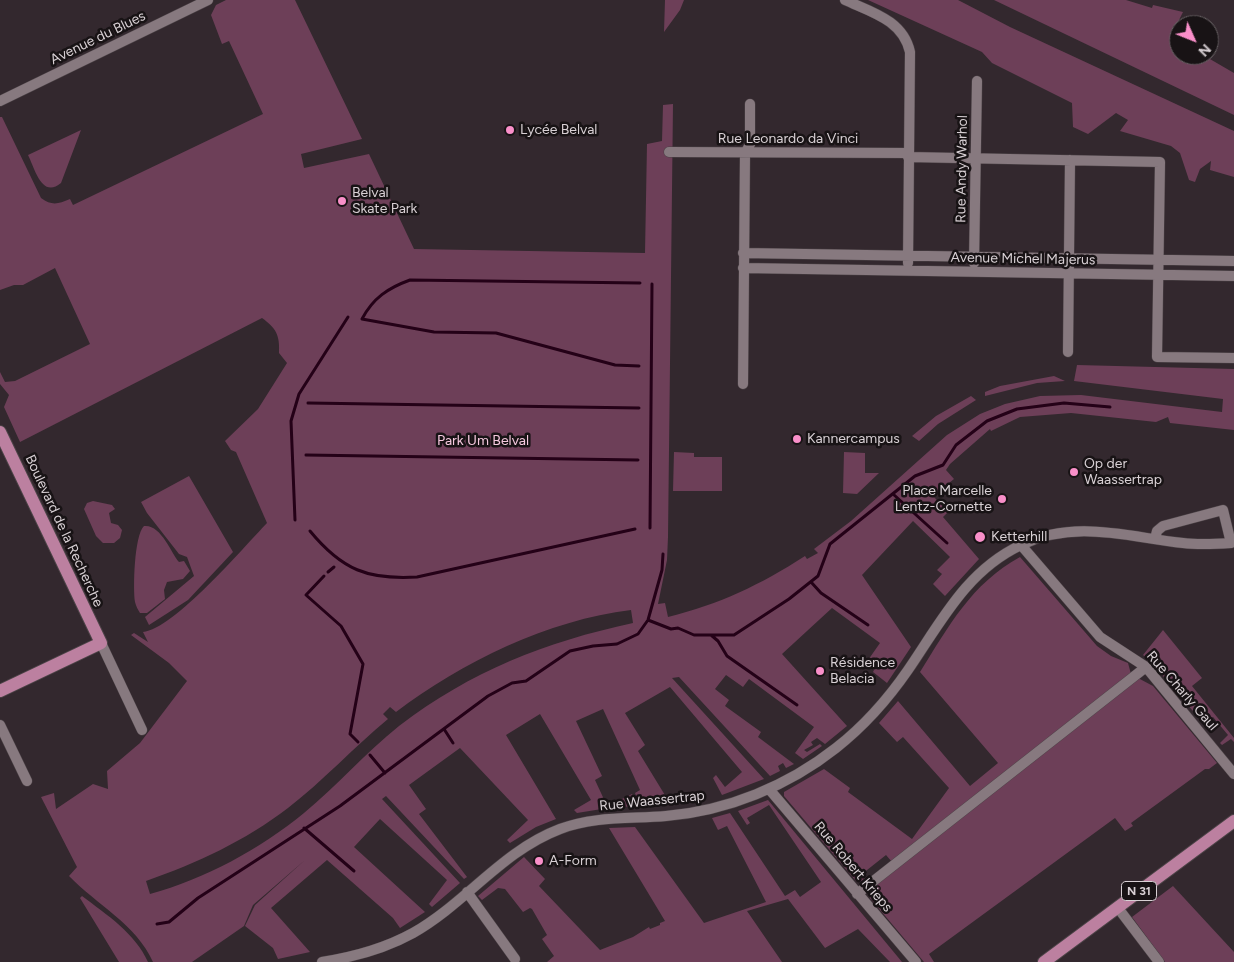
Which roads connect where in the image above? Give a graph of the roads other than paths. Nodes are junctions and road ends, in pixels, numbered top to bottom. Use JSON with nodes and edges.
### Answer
{"nodes":[{"id":1,"x":208,"y":0,"type":"edge"},
{"id":2,"x":845,"y":0,"type":"edge"},
{"id":3,"x":977,"y":81,"type":"dead end"},
{"id":4,"x":0,"y":101,"type":"edge"},
{"id":5,"x":750,"y":104,"type":"dead end"},
{"id":6,"x":669,"y":152,"type":"dead end"},
{"id":7,"x":745,"y":154,"type":"junction"},
{"id":8,"x":908,"y":155,"type":"junction"},
{"id":9,"x":976,"y":158,"type":"junction"},
{"id":10,"x":1070,"y":160,"type":"junction"},
{"id":11,"x":743,"y":253,"type":"junction"},
{"id":12,"x":812,"y":254,"type":"junction"},
{"id":13,"x":908,"y":256,"type":"junction"},
{"id":14,"x":974,"y":257,"type":"junction"},
{"id":15,"x":1068,"y":259,"type":"junction"},
{"id":16,"x":1159,"y":260,"type":"junction"},
{"id":17,"x":1234,"y":261,"type":"edge"},
{"id":18,"x":743,"y":268,"type":"junction"},
{"id":19,"x":812,"y":268,"type":"junction"},
{"id":20,"x":908,"y":269,"type":"junction"},
{"id":21,"x":974,"y":272,"type":"junction"},
{"id":22,"x":1068,"y":274,"type":"junction"},
{"id":23,"x":1158,"y":275,"type":"junction"},
{"id":24,"x":1234,"y":276,"type":"edge"},
{"id":25,"x":1068,"y":352,"type":"dead end"},
{"id":26,"x":1234,"y":358,"type":"edge"},
{"id":27,"x":742,"y":384,"type":"dead end"},
{"id":28,"x":0,"y":432,"type":"edge"},
{"id":29,"x":1154,"y":539,"type":"junction"},
{"id":30,"x":1021,"y":545,"type":"junction"},
{"id":31,"x":101,"y":643,"type":"junction"},
{"id":32,"x":1146,"y":667,"type":"junction"},
{"id":33,"x":0,"y":691,"type":"edge"},
{"id":34,"x":0,"y":725,"type":"edge"},
{"id":35,"x":142,"y":730,"type":"dead end"},
{"id":36,"x":1234,"y":774,"type":"edge"},
{"id":37,"x":27,"y":781,"type":"dead end"},
{"id":38,"x":769,"y":789,"type":"junction"},
{"id":39,"x":1234,"y":821,"type":"edge"},
{"id":40,"x":467,"y":892,"type":"junction"},
{"id":41,"x":857,"y":894,"type":"junction"},
{"id":42,"x":1118,"y":908,"type":"junction"},
{"id":43,"x":515,"y":959,"type":"dead end"},
{"id":44,"x":322,"y":962,"type":"edge"},
{"id":45,"x":916,"y":962,"type":"edge"},
{"id":46,"x":1044,"y":962,"type":"edge"},
{"id":47,"x":1159,"y":962,"type":"edge"}],
"edges":[{"from":1,"to":4,"type":"street","name":"Avenue du Blues"},
{"from":2,"to":8,"type":"street"},
{"from":3,"to":9,"type":"street","name":"Rue Andy Warhol"},
{"from":5,"to":7,"type":"street"},
{"from":6,"to":7,"type":"street","name":"Rue Leonardo da Vinci"},
{"from":7,"to":8,"type":"street","name":"Rue Leonardo da Vinci"},
{"from":7,"to":11,"type":"street"},
{"from":8,"to":9,"type":"street","name":"Rue Leonardo da Vinci"},
{"from":8,"to":13,"type":"street"},
{"from":9,"to":10,"type":"street","name":"Rue Leonardo da Vinci"},
{"from":9,"to":14,"type":"street","name":"Rue Andy Warhol"},
{"from":10,"to":15,"type":"street"},
{"from":10,"to":16,"type":"street","name":"Rue Leonardo da Vinci"},
{"from":11,"to":12,"type":"street","name":"Avenue Michel Majerus"},
{"from":11,"to":18,"type":"street"},
{"from":12,"to":13,"type":"street","name":"Avenue Michel Majerus"},
{"from":12,"to":19,"type":"street"},
{"from":13,"to":14,"type":"street","name":"Avenue Michel Majerus"},
{"from":13,"to":20,"type":"street"},
{"from":14,"to":15,"type":"street","name":"Avenue Michel Majerus"},
{"from":14,"to":21,"type":"street","name":"Rue Andy Warhol"},
{"from":15,"to":16,"type":"street","name":"Avenue Michel Majerus"},
{"from":15,"to":22,"type":"street"},
{"from":16,"to":17,"type":"street","name":"Avenue Michel Majerus"},
{"from":16,"to":23,"type":"street"},
{"from":18,"to":19,"type":"street","name":"Avenue Michel Majerus"},
{"from":18,"to":27,"type":"street"},
{"from":19,"to":20,"type":"street","name":"Avenue Michel Majerus"},
{"from":20,"to":21,"type":"street","name":"Avenue Michel Majerus"},
{"from":21,"to":22,"type":"street","name":"Avenue Michel Majerus"},
{"from":22,"to":23,"type":"street","name":"Avenue Michel Majerus"},
{"from":22,"to":25,"type":"street"},
{"from":23,"to":24,"type":"street","name":"Avenue Michel Majerus"},
{"from":23,"to":26,"type":"street"},
{"from":28,"to":31,"type":"main road","name":"Boulevard de la Recherche"},
{"from":29,"to":29,"type":"street","name":"Rue Waassertrap"},
{"from":29,"to":30,"type":"street","name":"Rue Waassertrap"},
{"from":30,"to":32,"type":"street","name":"Rue Charly Gaul"},
{"from":30,"to":38,"type":"street","name":"Rue Waassertrap"},
{"from":31,"to":33,"type":"main road"},
{"from":31,"to":35,"type":"street"},
{"from":32,"to":36,"type":"street","name":"Rue Charly Gaul"},
{"from":32,"to":41,"type":"street"},
{"from":34,"to":37,"type":"street"},
{"from":38,"to":40,"type":"street","name":"Rue Waassertrap"},
{"from":38,"to":41,"type":"street","name":"Rue Robert Krieps"},
{"from":39,"to":42,"type":"main road","number":"N 31"},
{"from":40,"to":43,"type":"street"},
{"from":40,"to":44,"type":"street","name":"Rue Waassertrap"},
{"from":41,"to":45,"type":"street","name":"Rue Robert Krieps"},
{"from":42,"to":46,"type":"main road","number":"N 31"},
{"from":42,"to":47,"type":"street"}]}
